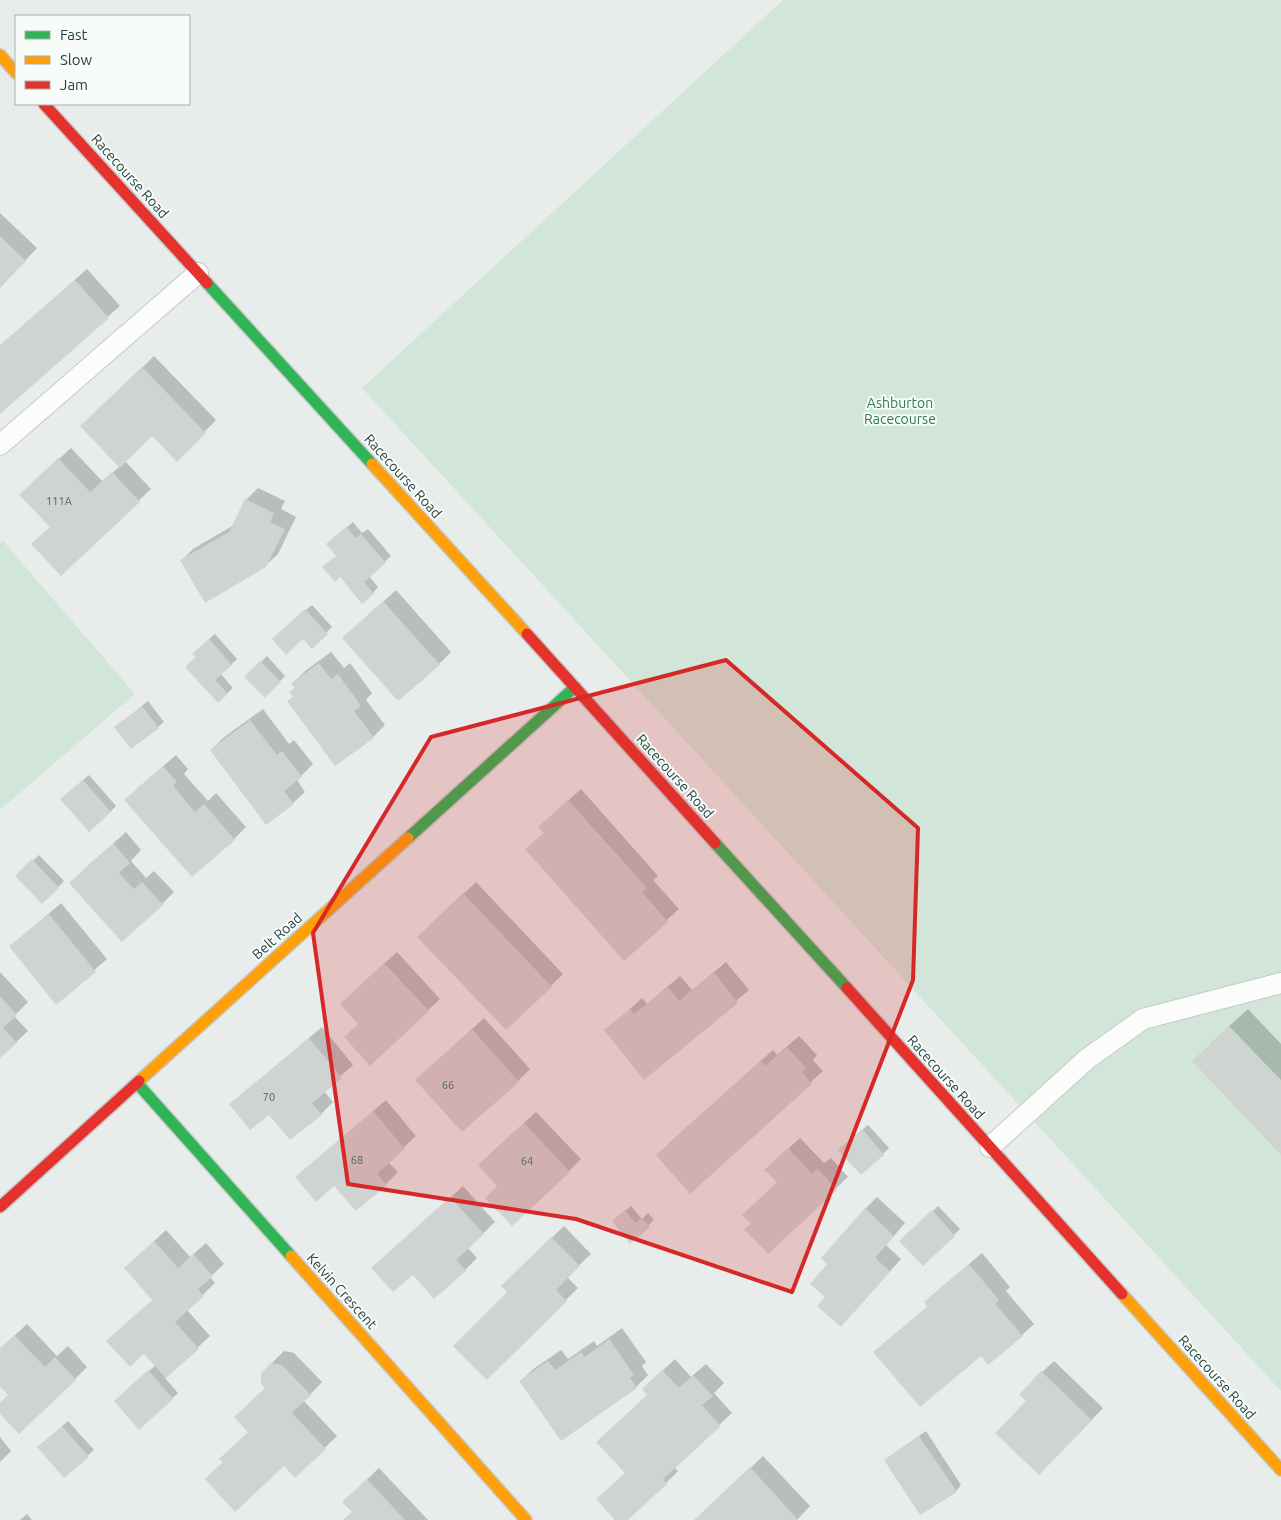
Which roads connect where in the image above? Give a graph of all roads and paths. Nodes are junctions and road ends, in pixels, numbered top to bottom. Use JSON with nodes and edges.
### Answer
{"nodes":[{"id":1,"x":0,"y":56,"type":"edge"},
{"id":2,"x":15,"y":72,"type":"edge"},
{"id":3,"x":45,"y":105,"type":"edge"},
{"id":4,"x":198,"y":273,"type":"junction"},
{"id":5,"x":0,"y":445,"type":"edge"},
{"id":6,"x":575,"y":687,"type":"junction"},
{"id":7,"x":1281,"y":983,"type":"edge"},
{"id":8,"x":137,"y":1083,"type":"junction"},
{"id":9,"x":990,"y":1147,"type":"junction"},
{"id":10,"x":0,"y":1207,"type":"edge"},
{"id":11,"x":1281,"y":1470,"type":"edge"},
{"id":12,"x":526,"y":1520,"type":"edge"}],
"edges":[{"from":1,"to":2,"type":"street"},
{"from":3,"to":4,"type":"street","name":"Racecourse Road"},
{"from":4,"to":5,"type":"lane"},
{"from":4,"to":6,"type":"street","name":"Racecourse Road"},
{"from":6,"to":8,"type":"street","name":"Belt Road"},
{"from":6,"to":9,"type":"street","name":"Racecourse Road"},
{"from":7,"to":9,"type":"lane"},
{"from":8,"to":10,"type":"street","name":"Belt Road"},
{"from":8,"to":12,"type":"street","name":"Kelvin Crescent"},
{"from":9,"to":11,"type":"street","name":"Racecourse Road"}]}
